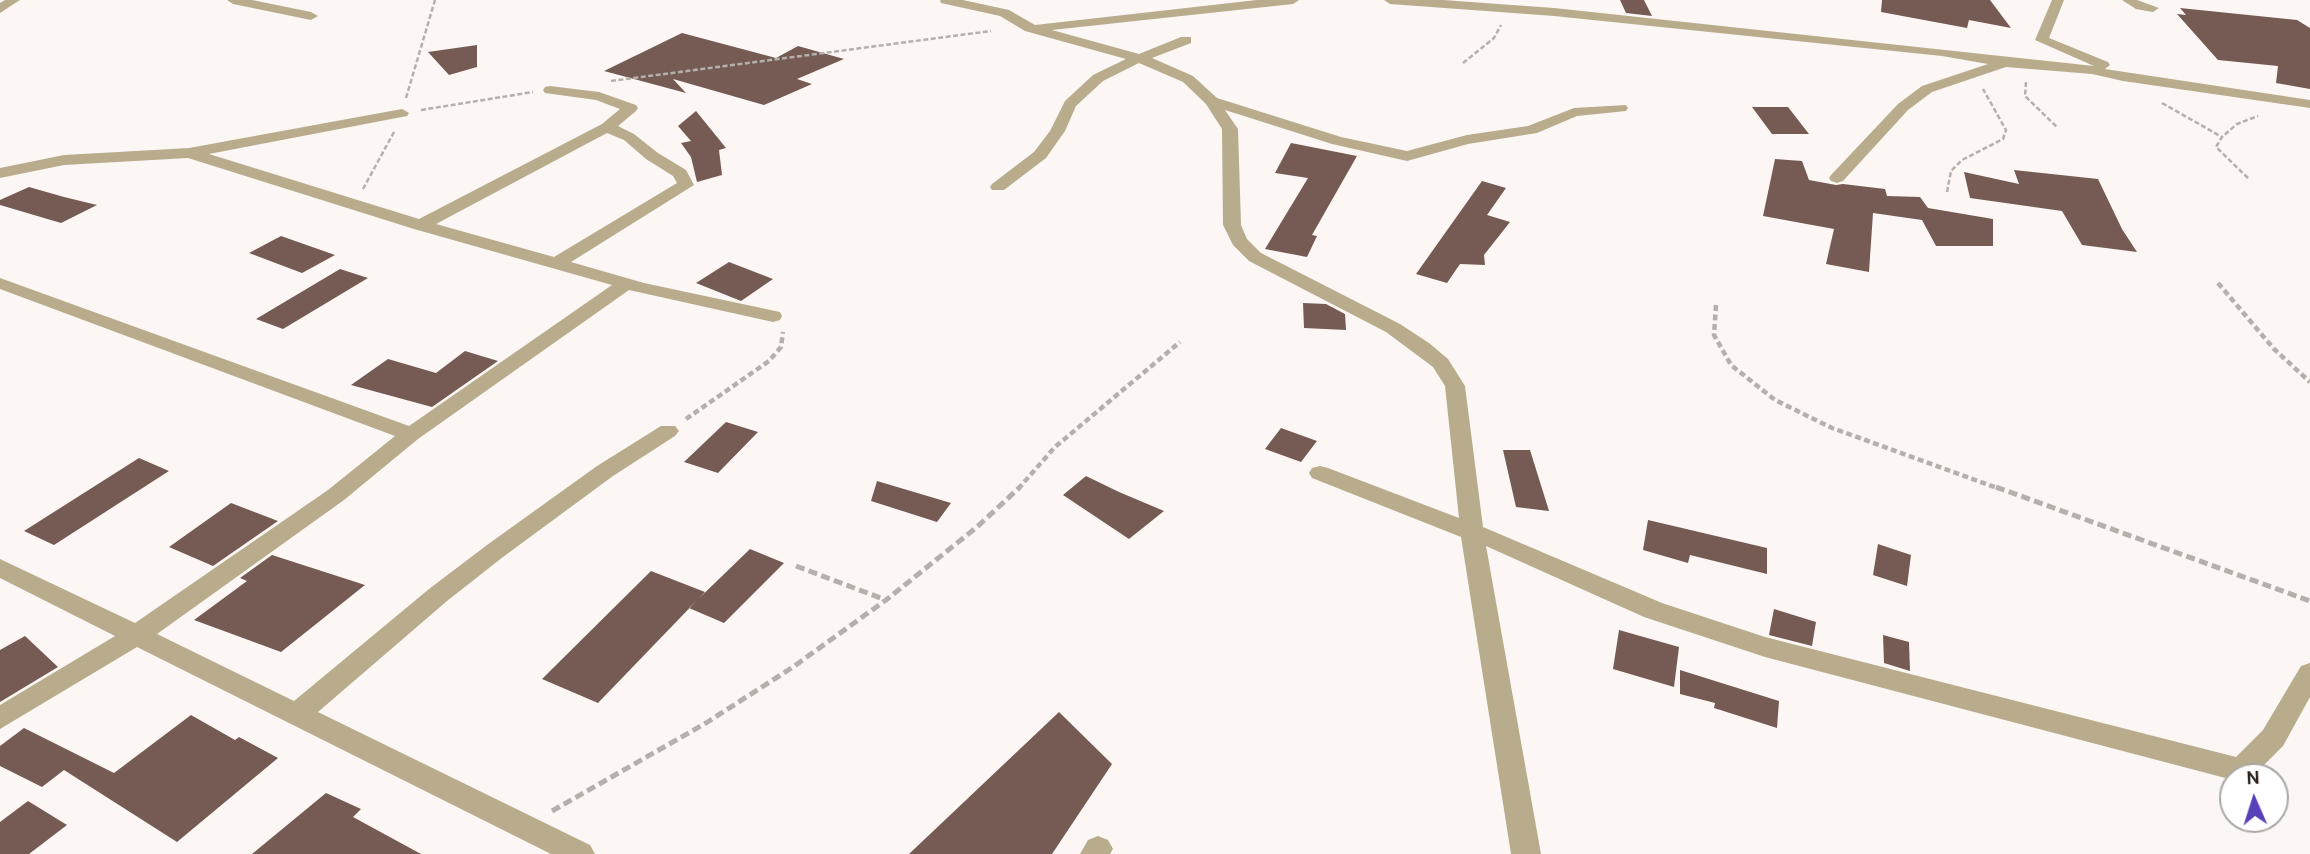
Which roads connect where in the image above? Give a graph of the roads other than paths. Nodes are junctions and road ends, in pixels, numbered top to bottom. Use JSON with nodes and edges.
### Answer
{"nodes":[{"id":1,"x":14,"y":0,"type":"edge"},
{"id":2,"x":233,"y":0,"type":"edge"},
{"id":3,"x":946,"y":0,"type":"edge"},
{"id":4,"x":1293,"y":0,"type":"edge"},
{"id":5,"x":1390,"y":0,"type":"edge"},
{"id":6,"x":2058,"y":0,"type":"edge"},
{"id":7,"x":2128,"y":0,"type":"edge"},
{"id":8,"x":2153,"y":8,"type":"dead end"},
{"id":9,"x":0,"y":9,"type":"edge"},
{"id":10,"x":311,"y":16,"type":"dead end"},
{"id":11,"x":1030,"y":28,"type":"junction"},
{"id":12,"x":1188,"y":38,"type":"edge"},
{"id":13,"x":1139,"y":58,"type":"junction"},
{"id":14,"x":2006,"y":63,"type":"junction"},
{"id":15,"x":2123,"y":77,"type":"junction"},
{"id":16,"x":550,"y":90,"type":"road end"},
{"id":17,"x":1212,"y":101,"type":"junction"},
{"id":18,"x":2310,"y":104,"type":"edge"},
{"id":19,"x":1622,"y":108,"type":"dead end"},
{"id":20,"x":402,"y":113,"type":"road end"},
{"id":21,"x":607,"y":127,"type":"junction"},
{"id":22,"x":189,"y":153,"type":"junction"},
{"id":23,"x":0,"y":173,"type":"edge"},
{"id":24,"x":1837,"y":178,"type":"dead end"},
{"id":25,"x":998,"y":187,"type":"dead end"},
{"id":26,"x":420,"y":225,"type":"junction"},
{"id":27,"x":557,"y":263,"type":"junction"},
{"id":28,"x":0,"y":283,"type":"edge"},
{"id":29,"x":628,"y":283,"type":"junction"},
{"id":30,"x":773,"y":316,"type":"road end"},
{"id":31,"x":668,"y":431,"type":"road end"},
{"id":32,"x":411,"y":434,"type":"junction"},
{"id":33,"x":1320,"y":473,"type":"dead end"},
{"id":34,"x":1472,"y":532,"type":"junction"},
{"id":35,"x":0,"y":568,"type":"edge"},
{"id":36,"x":137,"y":635,"type":"junction"},
{"id":37,"x":2310,"y":673,"type":"edge"},
{"id":38,"x":297,"y":714,"type":"junction"},
{"id":39,"x":0,"y":718,"type":"edge"},
{"id":40,"x":580,"y":854,"type":"edge"},
{"id":41,"x":1525,"y":854,"type":"edge"}],
"edges":[{"from":1,"to":9,"type":"street"},
{"from":2,"to":10,"type":"street"},
{"from":3,"to":11,"type":"street"},
{"from":4,"to":12,"type":"street"},
{"from":5,"to":14,"type":"street"},
{"from":6,"to":15,"type":"street"},
{"from":7,"to":8,"type":"street"},
{"from":11,"to":12,"type":"street"},
{"from":11,"to":13,"type":"street"},
{"from":12,"to":13,"type":"street"},
{"from":12,"to":13,"type":"street"},
{"from":12,"to":17,"type":"street"},
{"from":13,"to":25,"type":"street"},
{"from":14,"to":15,"type":"street"},
{"from":14,"to":24,"type":"street"},
{"from":15,"to":18,"type":"street"},
{"from":16,"to":21,"type":"street"},
{"from":17,"to":19,"type":"street"},
{"from":17,"to":34,"type":"street"},
{"from":20,"to":22,"type":"street"},
{"from":21,"to":26,"type":"street"},
{"from":21,"to":27,"type":"street"},
{"from":22,"to":23,"type":"street"},
{"from":22,"to":26,"type":"street"},
{"from":26,"to":27,"type":"street"},
{"from":27,"to":29,"type":"street"},
{"from":28,"to":32,"type":"street"},
{"from":29,"to":30,"type":"street"},
{"from":29,"to":32,"type":"street"},
{"from":31,"to":38,"type":"street"},
{"from":32,"to":36,"type":"street"},
{"from":33,"to":34,"type":"street"},
{"from":34,"to":37,"type":"street"},
{"from":34,"to":41,"type":"street"},
{"from":35,"to":36,"type":"street"},
{"from":36,"to":38,"type":"street"},
{"from":36,"to":39,"type":"street"},
{"from":38,"to":40,"type":"street"}]}
